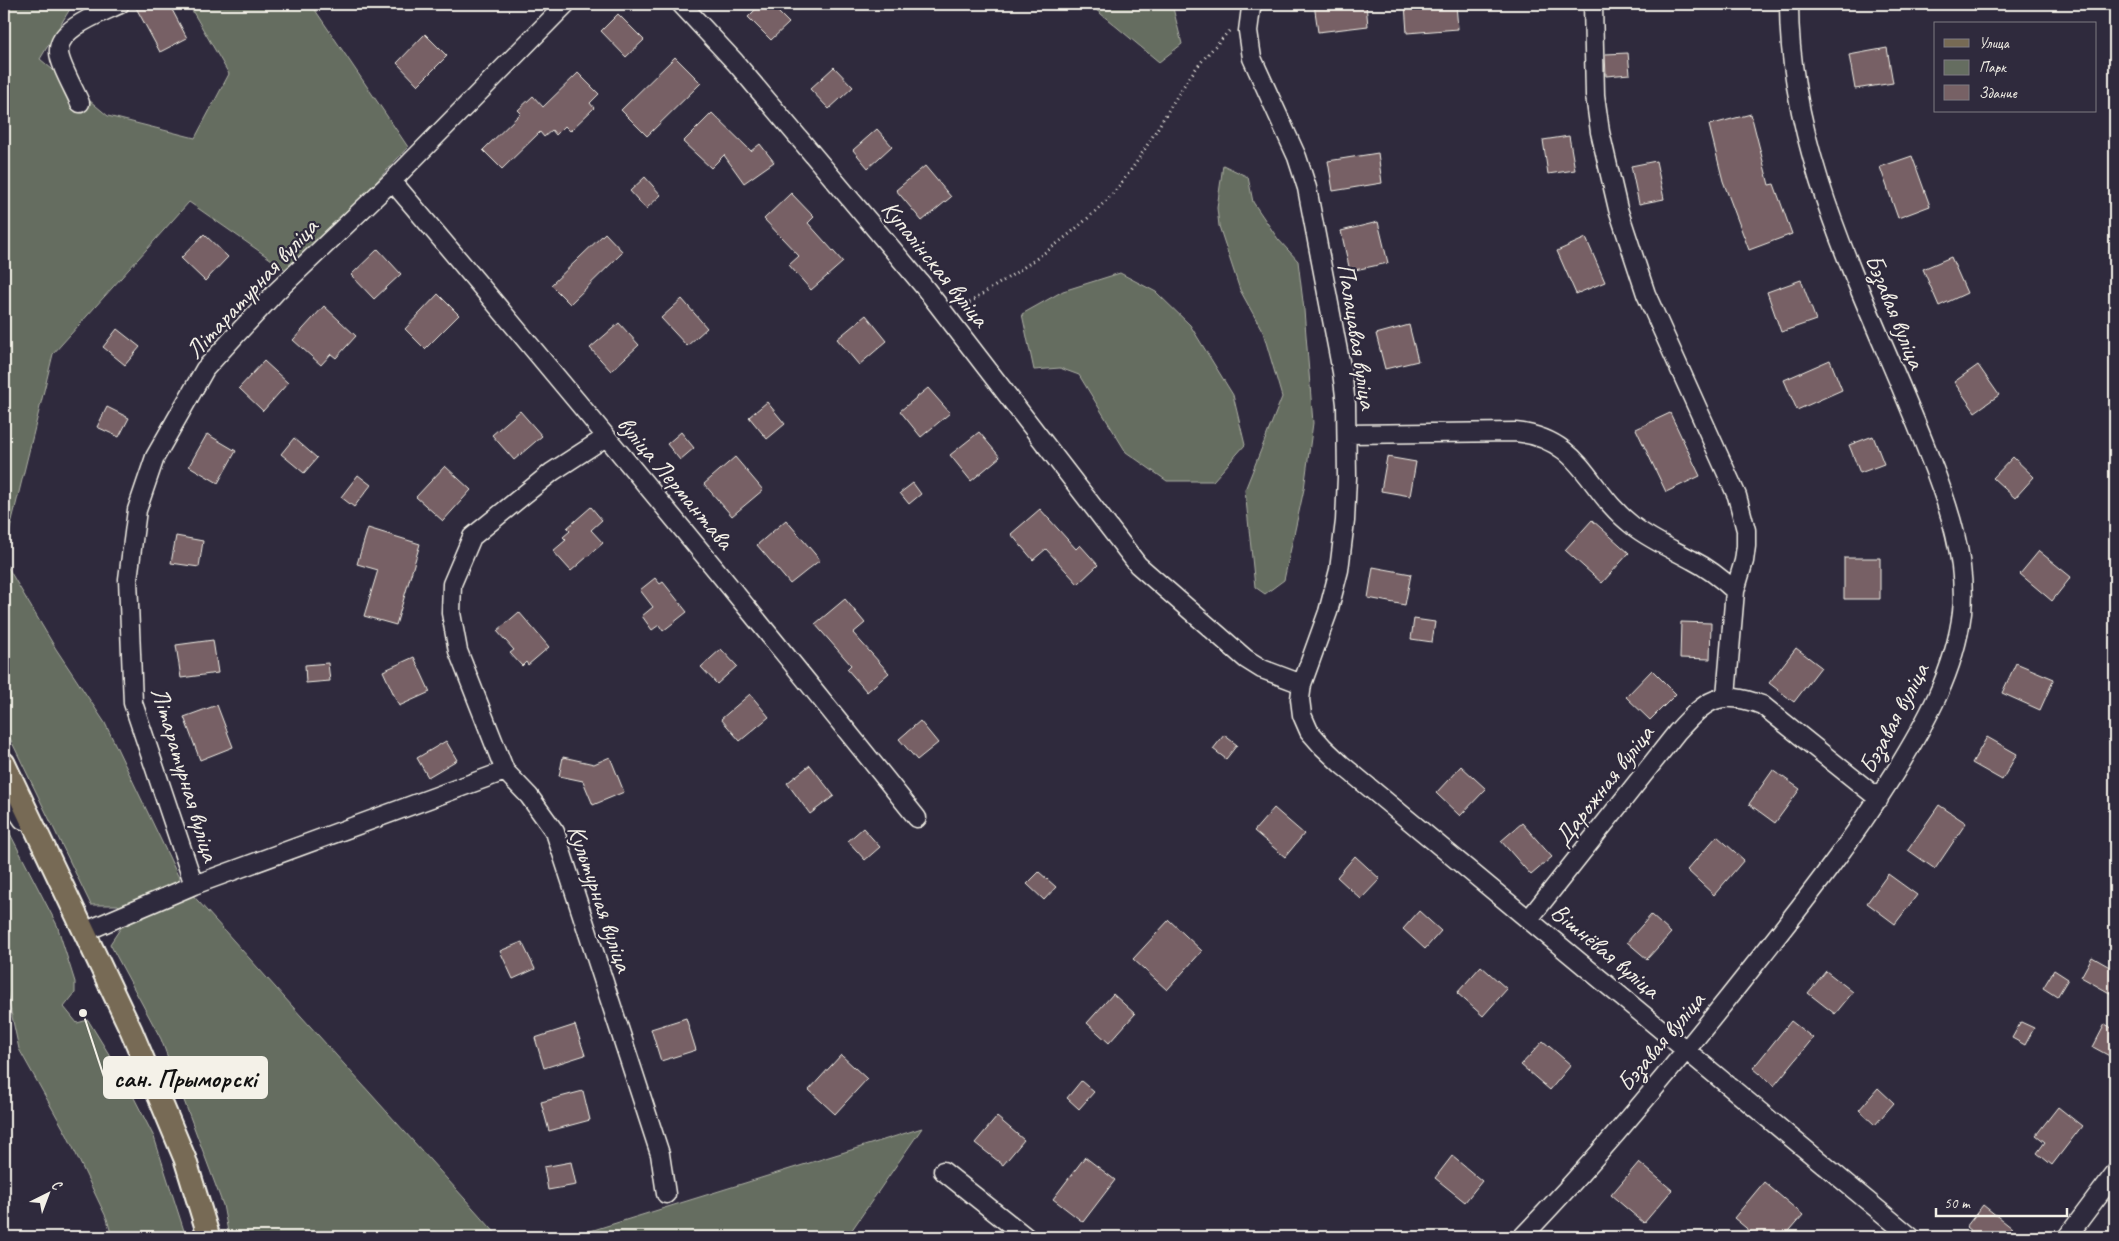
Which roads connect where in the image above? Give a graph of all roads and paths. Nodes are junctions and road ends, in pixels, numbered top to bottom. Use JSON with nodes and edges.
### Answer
{"nodes":[{"id":1,"x":120,"y":4,"type":"edge"},
{"id":2,"x":566,"y":4,"type":"edge"},
{"id":3,"x":681,"y":4,"type":"edge"},
{"id":4,"x":1593,"y":4,"type":"edge"},
{"id":5,"x":1789,"y":4,"type":"edge"},
{"id":6,"x":1252,"y":6,"type":"edge"},
{"id":7,"x":80,"y":103,"type":"dead end"},
{"id":8,"x":392,"y":182,"type":"junction"},
{"id":9,"x":948,"y":316,"type":"junction"},
{"id":10,"x":1347,"y":434,"type":"junction"},
{"id":11,"x":606,"y":436,"type":"junction"},
{"id":12,"x":1735,"y":591,"type":"junction"},
{"id":13,"x":1302,"y":684,"type":"junction"},
{"id":14,"x":1726,"y":696,"type":"junction"},
{"id":15,"x":4,"y":763,"type":"edge"},
{"id":16,"x":505,"y":771,"type":"junction"},
{"id":17,"x":4,"y":792,"type":"edge"},
{"id":18,"x":1878,"y":798,"type":"junction"},
{"id":19,"x":917,"y":818,"type":"dead end"},
{"id":20,"x":52,"y":864,"type":"junction"},
{"id":21,"x":194,"y":885,"type":"junction"},
{"id":22,"x":1529,"y":919,"type":"junction"},
{"id":23,"x":84,"y":932,"type":"junction"},
{"id":24,"x":1687,"y":1050,"type":"junction"},
{"id":25,"x":943,"y":1171,"type":"dead end"},
{"id":26,"x":2115,"y":1173,"type":"edge"},
{"id":27,"x":666,"y":1194,"type":"dead end"},
{"id":28,"x":209,"y":1237,"type":"edge"},
{"id":29,"x":1026,"y":1237,"type":"edge"},
{"id":30,"x":1522,"y":1237,"type":"edge"},
{"id":31,"x":1911,"y":1237,"type":"edge"},
{"id":32,"x":2067,"y":1237,"type":"edge"}],
"edges":[{"from":1,"to":7,"type":"street"},
{"from":2,"to":8,"type":"street","name":"Літаратурная вуліца"},
{"from":3,"to":9,"type":"street","name":"Купалінская вуліца"},
{"from":4,"to":12,"type":"street"},
{"from":5,"to":18,"type":"street","name":"Бэзавая вуліца"},
{"from":6,"to":9,"type":"path"},
{"from":6,"to":10,"type":"street","name":"Палацавая вуліца"},
{"from":8,"to":11,"type":"street","name":"вуліца Лермантава"},
{"from":8,"to":21,"type":"street","name":"Літаратурная вуліца"},
{"from":9,"to":13,"type":"street","name":"Купалінская вуліца"},
{"from":10,"to":12,"type":"street"},
{"from":10,"to":13,"type":"street","name":"Палацавая вуліца"},
{"from":11,"to":16,"type":"street","name":"Культурная вуліца"},
{"from":11,"to":19,"type":"street","name":"вуліца Лермантава"},
{"from":12,"to":14,"type":"street"},
{"from":13,"to":22,"type":"street","name":"Вішнёвая вуліца"},
{"from":14,"to":18,"type":"street"},
{"from":14,"to":22,"type":"street","name":"Дарожная вуліца"},
{"from":15,"to":20,"type":"main road"},
{"from":16,"to":21,"type":"street"},
{"from":16,"to":27,"type":"street","name":"Культурная вуліца"},
{"from":17,"to":20,"type":"street"},
{"from":18,"to":24,"type":"street","name":"Бэзавая вуліца"},
{"from":20,"to":23,"type":"main road"},
{"from":21,"to":23,"type":"street"},
{"from":22,"to":24,"type":"street","name":"Вішнёвая вуліца"},
{"from":23,"to":28,"type":"main road"},
{"from":24,"to":30,"type":"street","name":"Бэзавая вуліца"},
{"from":24,"to":31,"type":"street","name":"Вішнёвая вуліца"},
{"from":25,"to":29,"type":"street"},
{"from":26,"to":32,"type":"street"}]}
